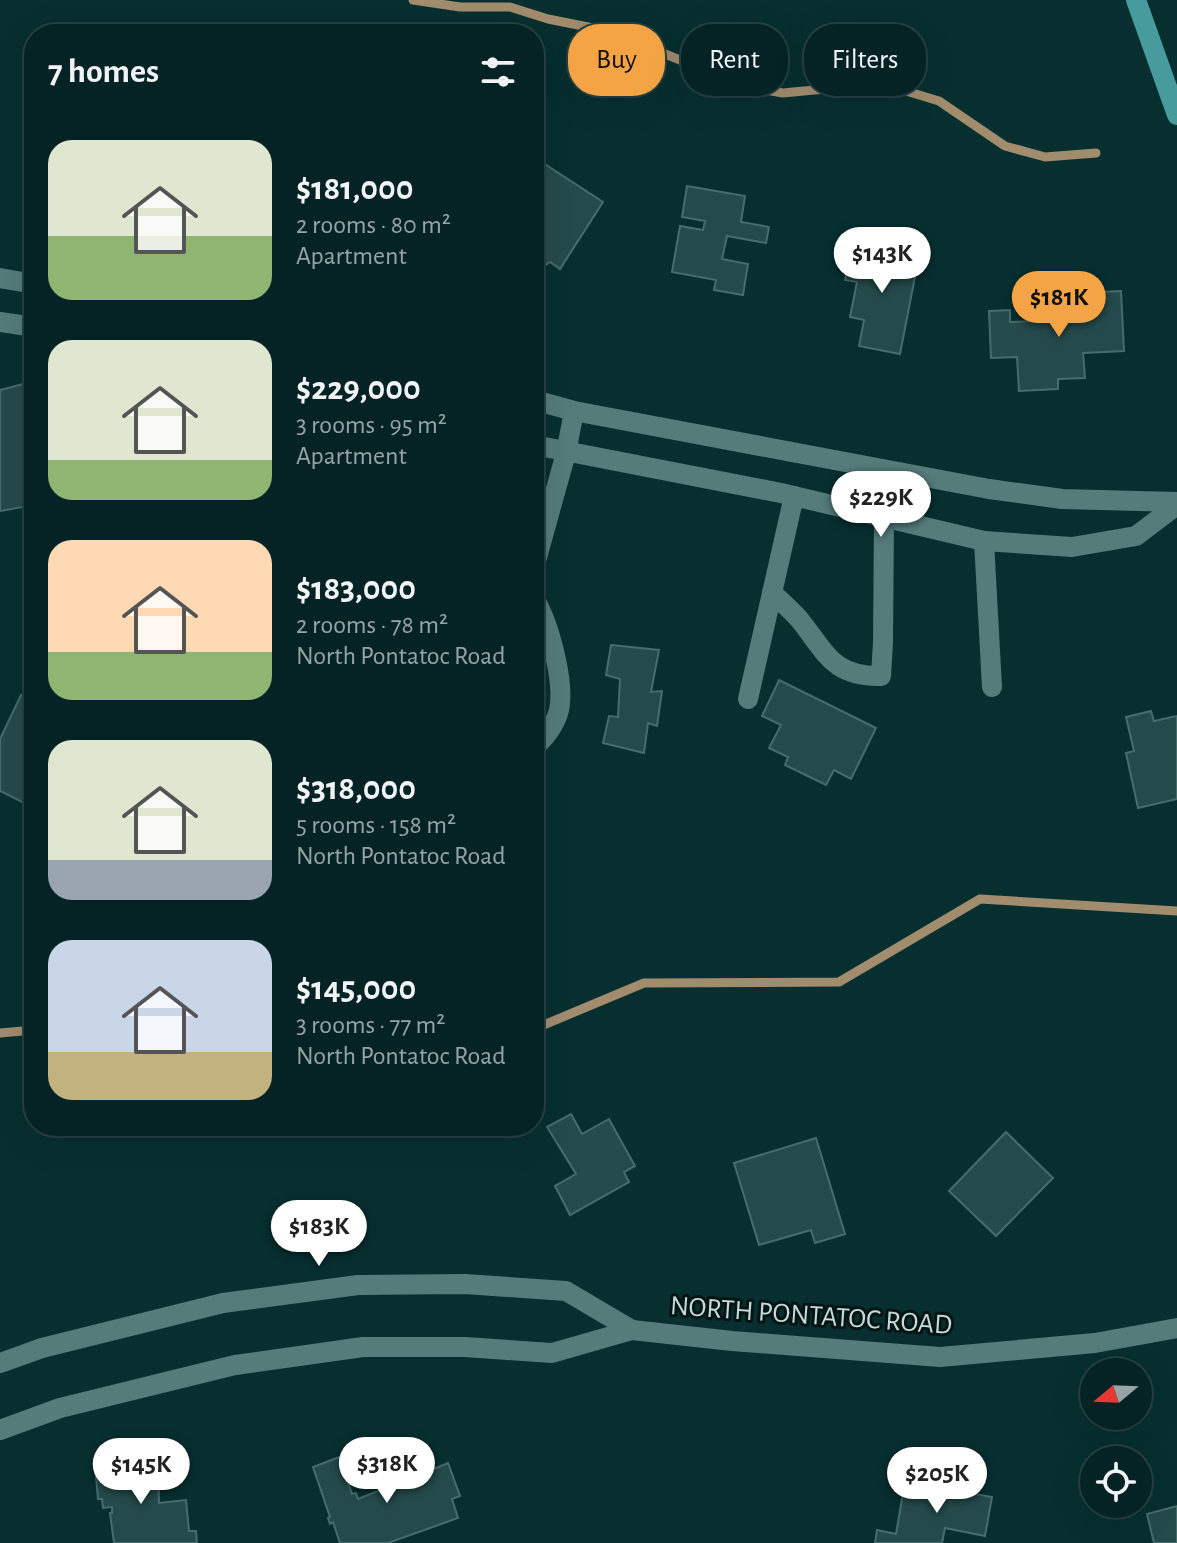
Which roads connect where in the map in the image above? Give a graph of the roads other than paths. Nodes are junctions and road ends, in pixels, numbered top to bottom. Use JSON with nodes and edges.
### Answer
{"nodes":[{"id":1,"x":1136,"y":0,"type":"edge"},
{"id":2,"x":1177,"y":115,"type":"edge"},
{"id":3,"x":0,"y":278,"type":"edge"},
{"id":4,"x":24,"y":282,"type":"edge"},
{"id":5,"x":0,"y":322,"type":"edge"},
{"id":6,"x":24,"y":326,"type":"edge"},
{"id":7,"x":544,"y":403,"type":"edge"},
{"id":8,"x":574,"y":411,"type":"junction"},
{"id":9,"x":544,"y":448,"type":"edge"},
{"id":10,"x":566,"y":453,"type":"junction"},
{"id":11,"x":794,"y":496,"type":"junction"},
{"id":12,"x":1177,"y":504,"type":"edge"},
{"id":13,"x":884,"y":517,"type":"junction"},
{"id":14,"x":544,"y":532,"type":"edge"},
{"id":15,"x":984,"y":541,"type":"junction"},
{"id":16,"x":772,"y":593,"type":"junction"},
{"id":17,"x":544,"y":617,"type":"edge"},
{"id":18,"x":992,"y":687,"type":"dead end"},
{"id":19,"x":748,"y":699,"type":"dead end"},
{"id":20,"x":544,"y":734,"type":"edge"},
{"id":21,"x":1177,"y":1328,"type":"edge"},
{"id":22,"x":632,"y":1330,"type":"junction"},
{"id":23,"x":0,"y":1363,"type":"edge"},
{"id":24,"x":0,"y":1430,"type":"edge"}],
"edges":[{"from":1,"to":2,"type":"main road"},
{"from":3,"to":4,"type":"street"},
{"from":5,"to":6,"type":"street"},
{"from":7,"to":8,"type":"street"},
{"from":8,"to":10,"type":"street"},
{"from":8,"to":12,"type":"street"},
{"from":9,"to":10,"type":"street"},
{"from":10,"to":11,"type":"street"},
{"from":10,"to":14,"type":"street"},
{"from":11,"to":13,"type":"street"},
{"from":11,"to":16,"type":"street"},
{"from":12,"to":15,"type":"street"},
{"from":13,"to":15,"type":"street"},
{"from":13,"to":16,"type":"street"},
{"from":15,"to":18,"type":"street"},
{"from":16,"to":19,"type":"street"},
{"from":17,"to":20,"type":"street"},
{"from":21,"to":22,"type":"street","name":"NORTH PONTATOC ROAD"},
{"from":22,"to":23,"type":"street","name":"NORTH PONTATOC ROAD"},
{"from":22,"to":24,"type":"street","name":"NORTH PONTATOC ROAD"}]}
